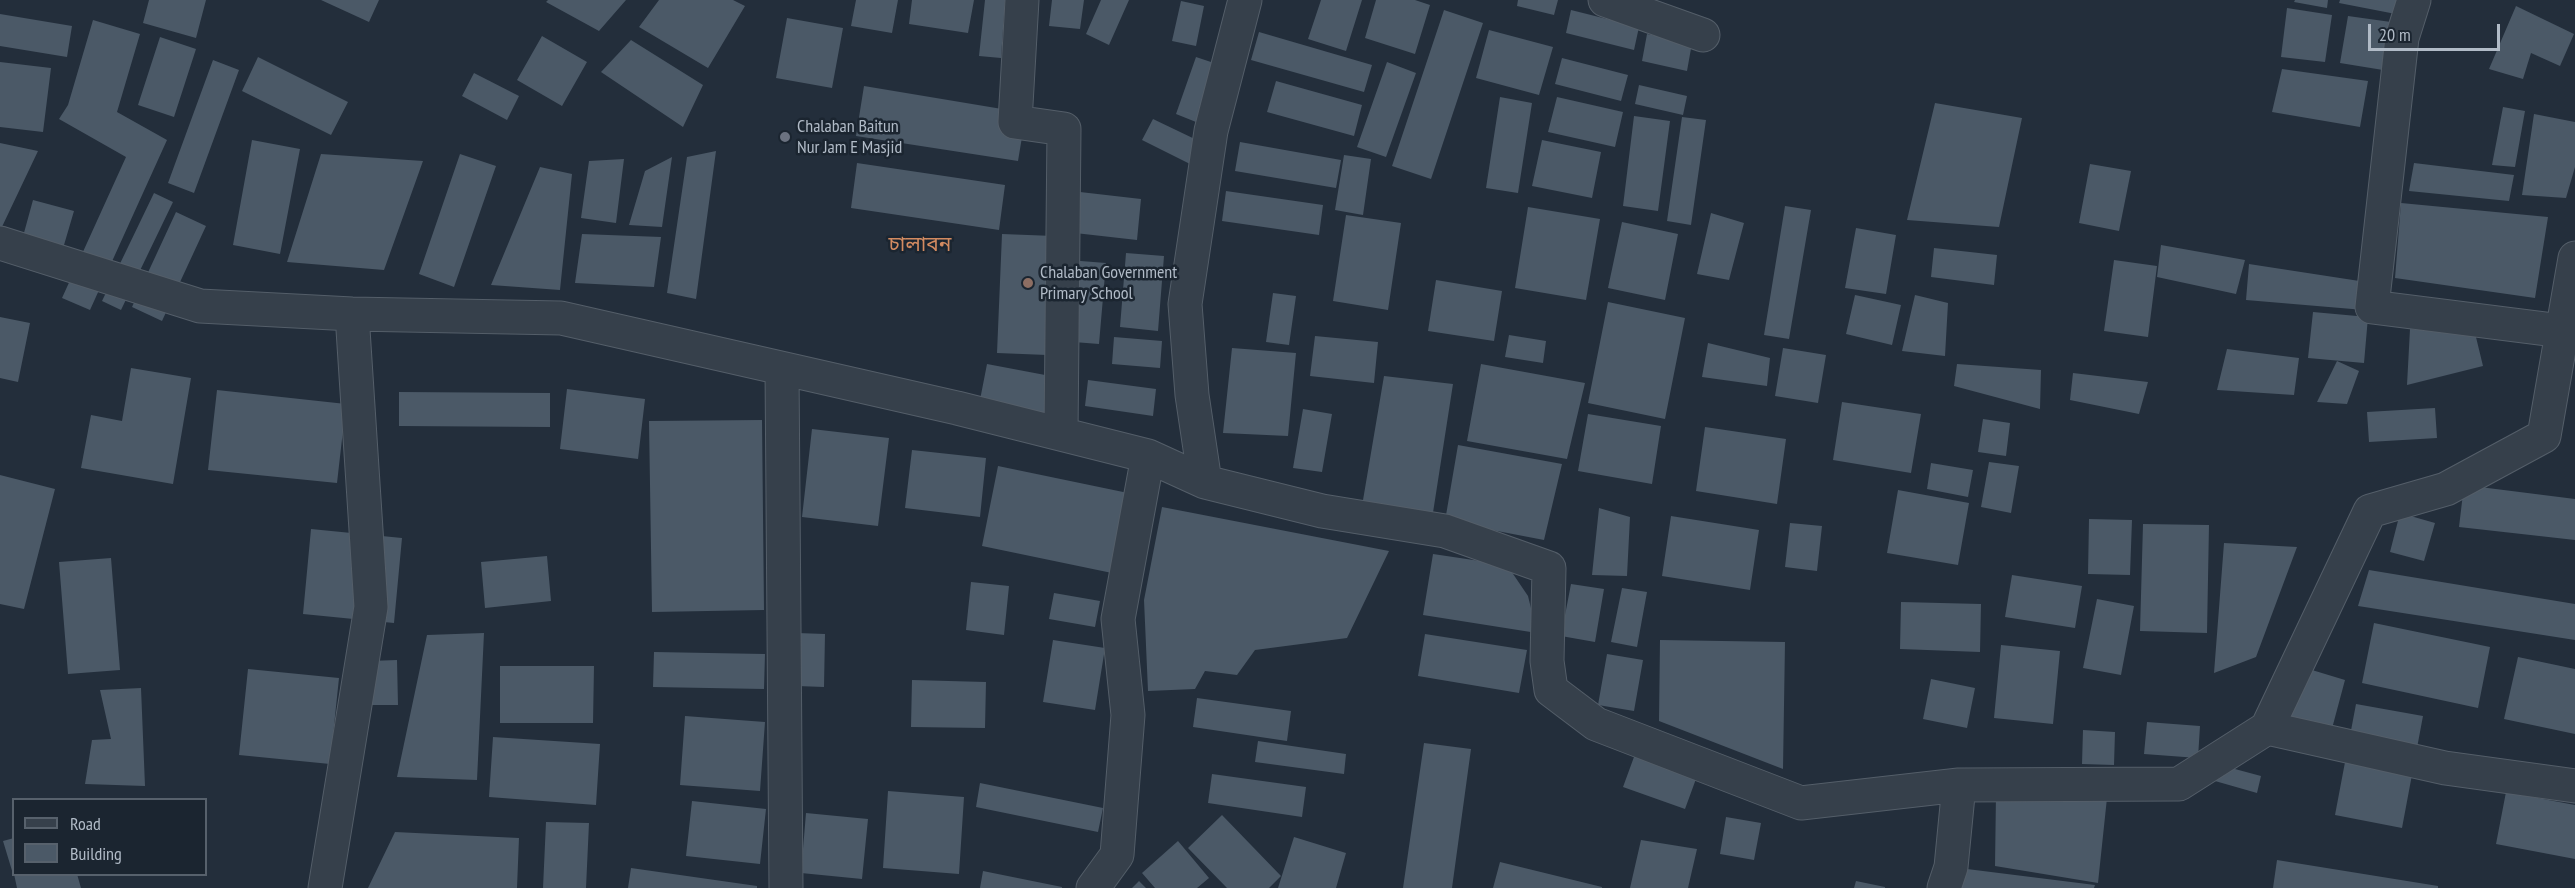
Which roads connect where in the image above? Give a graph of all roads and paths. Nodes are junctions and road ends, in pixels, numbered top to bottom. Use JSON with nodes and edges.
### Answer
{"nodes":[{"id":1,"x":1022,"y":0,"type":"edge"},
{"id":2,"x":1245,"y":0,"type":"edge"},
{"id":3,"x":1605,"y":0,"type":"edge"},
{"id":4,"x":2414,"y":0,"type":"edge"},
{"id":5,"x":1703,"y":35,"type":"dead end"},
{"id":6,"x":0,"y":243,"type":"edge"},
{"id":7,"x":2575,"y":258,"type":"edge"},
{"id":8,"x":352,"y":314,"type":"junction"},
{"id":9,"x":2562,"y":331,"type":"junction"},
{"id":10,"x":782,"y":369,"type":"junction"},
{"id":11,"x":1061,"y":434,"type":"junction"},
{"id":12,"x":1148,"y":456,"type":"junction"},
{"id":13,"x":1205,"y":482,"type":"junction"},
{"id":14,"x":2267,"y":728,"type":"junction"},
{"id":15,"x":1959,"y":785,"type":"junction"},
{"id":16,"x":2575,"y":786,"type":"edge"},
{"id":17,"x":325,"y":888,"type":"edge"},
{"id":18,"x":786,"y":888,"type":"edge"},
{"id":19,"x":1093,"y":888,"type":"edge"},
{"id":20,"x":1944,"y":888,"type":"edge"}],
"edges":[{"from":1,"to":11,"type":"street"},
{"from":2,"to":13,"type":"street"},
{"from":3,"to":5,"type":"street"},
{"from":4,"to":9,"type":"street"},
{"from":6,"to":8,"type":"street"},
{"from":7,"to":9,"type":"street"},
{"from":8,"to":10,"type":"street"},
{"from":8,"to":17,"type":"street"},
{"from":9,"to":14,"type":"street"},
{"from":10,"to":11,"type":"street"},
{"from":10,"to":18,"type":"street"},
{"from":11,"to":12,"type":"street"},
{"from":12,"to":13,"type":"street"},
{"from":12,"to":19,"type":"street"},
{"from":13,"to":15,"type":"street"},
{"from":14,"to":15,"type":"street"},
{"from":14,"to":16,"type":"street"},
{"from":15,"to":20,"type":"street"}]}
